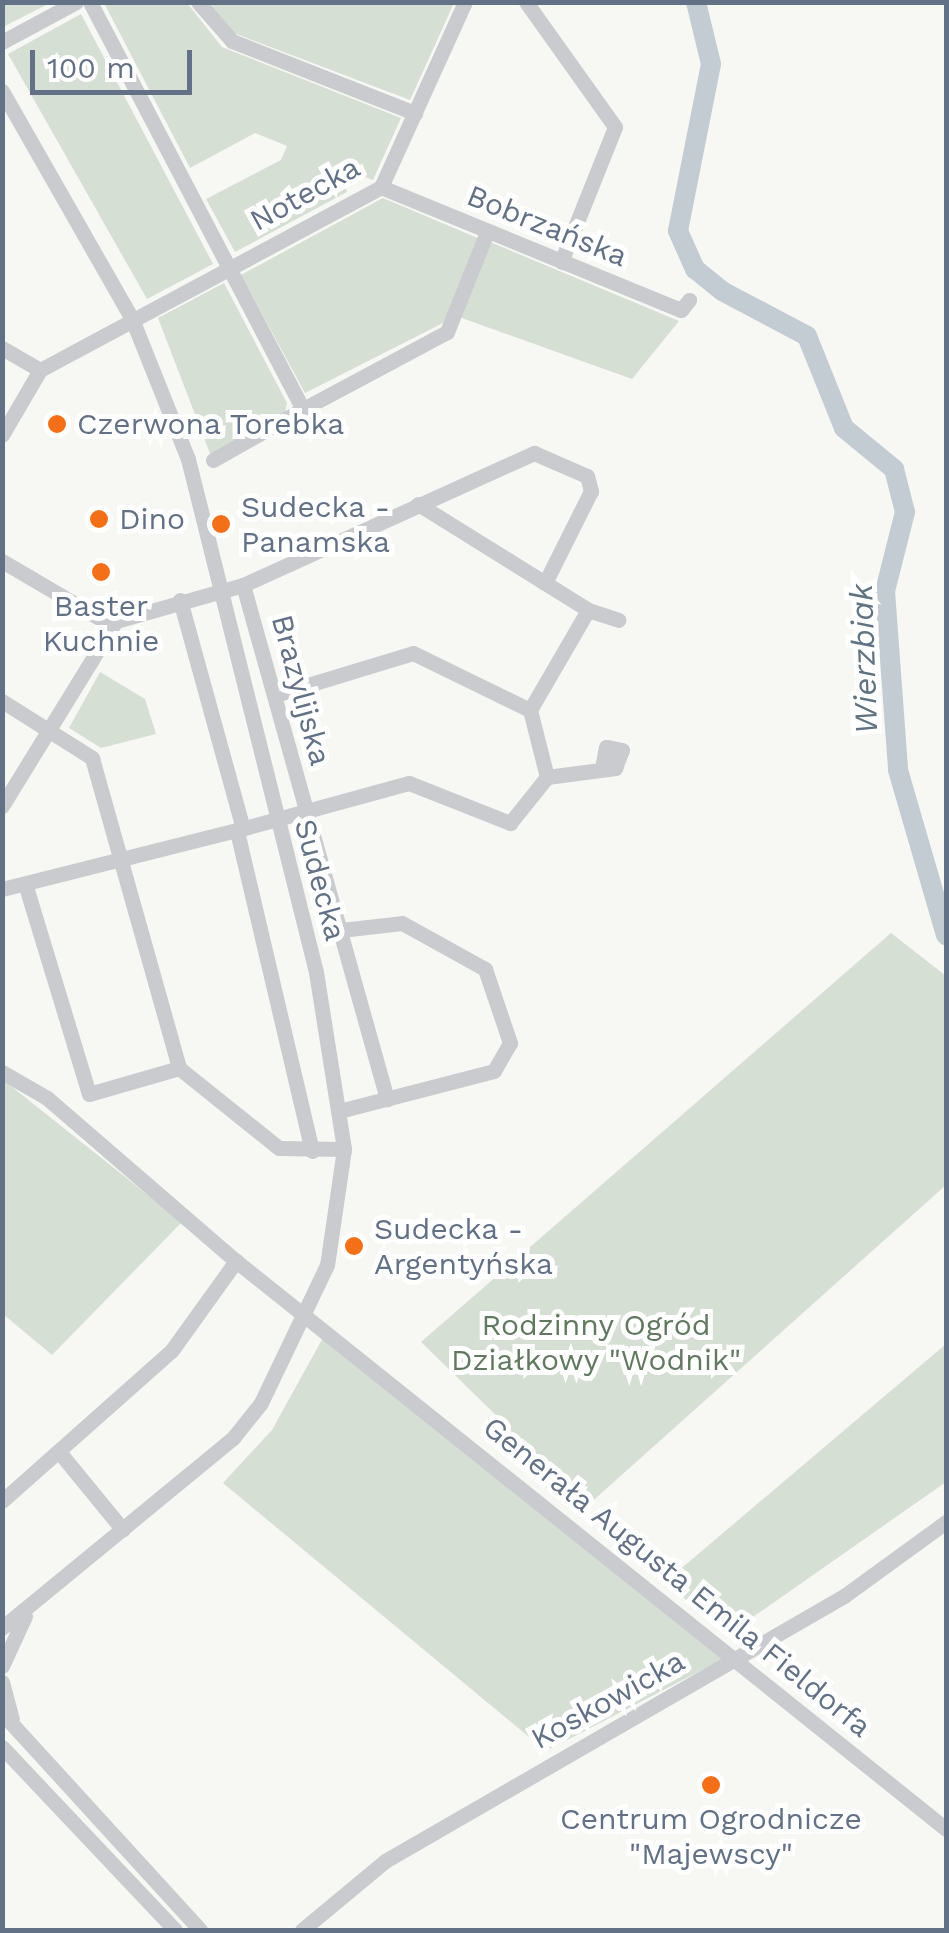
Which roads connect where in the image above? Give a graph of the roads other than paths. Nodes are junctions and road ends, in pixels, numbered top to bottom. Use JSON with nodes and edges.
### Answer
{"nodes":[{"id":1,"x":76,"y":2,"type":"edge"},
{"id":2,"x":90,"y":2,"type":"edge"},
{"id":3,"x":198,"y":2,"type":"edge"},
{"id":4,"x":465,"y":2,"type":"edge"},
{"id":5,"x":526,"y":2,"type":"edge"},
{"id":6,"x":2,"y":42,"type":"edge"},
{"id":7,"x":2,"y":91,"type":"edge"},
{"id":8,"x":415,"y":113,"type":"junction"},
{"id":9,"x":381,"y":187,"type":"junction"},
{"id":10,"x":488,"y":232,"type":"junction"},
{"id":11,"x":561,"y":262,"type":"junction"},
{"id":12,"x":229,"y":268,"type":"junction"},
{"id":13,"x":688,"y":300,"type":"dead end"},
{"id":14,"x":132,"y":319,"type":"junction"},
{"id":15,"x":2,"y":348,"type":"edge"},
{"id":16,"x":40,"y":370,"type":"junction"},
{"id":17,"x":304,"y":409,"type":"junction"},
{"id":18,"x":2,"y":434,"type":"edge"},
{"id":19,"x":213,"y":460,"type":"dead end"},
{"id":20,"x":418,"y":504,"type":"junction"},
{"id":21,"x":2,"y":561,"type":"edge"},
{"id":22,"x":544,"y":583,"type":"junction"},
{"id":23,"x":244,"y":585,"type":"junction"},
{"id":24,"x":221,"y":591,"type":"junction"},
{"id":25,"x":180,"y":600,"type":"junction"},
{"id":26,"x":588,"y":610,"type":"junction"},
{"id":27,"x":618,"y":620,"type":"dead end"},
{"id":28,"x":111,"y":624,"type":"junction"},
{"id":29,"x":274,"y":694,"type":"junction"},
{"id":30,"x":2,"y":701,"type":"edge"},
{"id":31,"x":530,"y":710,"type":"junction"},
{"id":32,"x":48,"y":729,"type":"junction"},
{"id":33,"x":603,"y":763,"type":"dead end"},
{"id":34,"x":546,"y":777,"type":"junction"},
{"id":35,"x":2,"y":806,"type":"edge"},
{"id":36,"x":306,"y":810,"type":"junction"},
{"id":37,"x":275,"y":819,"type":"junction"},
{"id":38,"x":240,"y":829,"type":"junction"},
{"id":39,"x":122,"y":862,"type":"junction"},
{"id":40,"x":2,"y":890,"type":"edge"},
{"id":41,"x":28,"y":890,"type":"junction"},
{"id":42,"x":342,"y":930,"type":"junction"},
{"id":43,"x":178,"y":1068,"type":"junction"},
{"id":44,"x":2,"y":1072,"type":"edge"},
{"id":45,"x":89,"y":1094,"type":"junction"},
{"id":46,"x":387,"y":1099,"type":"junction"},
{"id":47,"x":342,"y":1110,"type":"junction"},
{"id":48,"x":70,"y":1118,"type":"junction"},
{"id":49,"x":344,"y":1149,"type":"junction"},
{"id":50,"x":312,"y":1152,"type":"junction"},
{"id":51,"x":236,"y":1261,"type":"junction"},
{"id":52,"x":308,"y":1314,"type":"junction"},
{"id":53,"x":60,"y":1453,"type":"junction"},
{"id":54,"x":2,"y":1501,"type":"edge"},
{"id":55,"x":946,"y":1522,"type":"edge"},
{"id":56,"x":124,"y":1530,"type":"junction"},
{"id":57,"x":27,"y":1612,"type":"junction"},
{"id":58,"x":2,"y":1619,"type":"edge"},
{"id":59,"x":2,"y":1628,"type":"edge"},
{"id":60,"x":2,"y":1639,"type":"edge"},
{"id":61,"x":740,"y":1657,"type":"junction"},
{"id":62,"x":2,"y":1666,"type":"edge"},
{"id":63,"x":2,"y":1682,"type":"edge"},
{"id":64,"x":8,"y":1718,"type":"edge"},
{"id":65,"x":3,"y":1748,"type":"edge"},
{"id":66,"x":946,"y":1829,"type":"edge"},
{"id":67,"x":175,"y":1930,"type":"edge"},
{"id":68,"x":200,"y":1930,"type":"edge"},
{"id":69,"x":302,"y":1930,"type":"edge"}],
"edges":[{"from":1,"to":6,"type":"street"},
{"from":2,"to":12,"type":"street"},
{"from":3,"to":8,"type":"street"},
{"from":4,"to":8,"type":"street","name":"Notecka"},
{"from":5,"to":11,"type":"street"},
{"from":7,"to":14,"type":"street","name":"Sudecka"},
{"from":8,"to":9,"type":"street","name":"Notecka"},
{"from":9,"to":10,"type":"street","name":"Bobrzańska"},
{"from":9,"to":12,"type":"street","name":"Notecka"},
{"from":10,"to":11,"type":"street","name":"Bobrzańska"},
{"from":10,"to":17,"type":"street"},
{"from":11,"to":13,"type":"street","name":"Bobrzańska"},
{"from":12,"to":14,"type":"street","name":"Notecka"},
{"from":12,"to":17,"type":"street"},
{"from":14,"to":16,"type":"street","name":"Notecka"},
{"from":14,"to":24,"type":"street","name":"Sudecka"},
{"from":15,"to":16,"type":"street"},
{"from":16,"to":18,"type":"street"},
{"from":17,"to":19,"type":"street"},
{"from":20,"to":22,"type":"street"},
{"from":20,"to":22,"type":"street"},
{"from":20,"to":23,"type":"street"},
{"from":21,"to":28,"type":"street"},
{"from":22,"to":26,"type":"street"},
{"from":23,"to":24,"type":"street"},
{"from":23,"to":29,"type":"street","name":"Brazylijska"},
{"from":24,"to":25,"type":"street"},
{"from":24,"to":37,"type":"street","name":"Sudecka"},
{"from":25,"to":28,"type":"street"},
{"from":25,"to":38,"type":"street"},
{"from":26,"to":27,"type":"street"},
{"from":26,"to":31,"type":"street"},
{"from":28,"to":32,"type":"street"},
{"from":29,"to":31,"type":"street"},
{"from":29,"to":36,"type":"street","name":"Brazylijska"},
{"from":30,"to":32,"type":"street"},
{"from":31,"to":34,"type":"street"},
{"from":32,"to":35,"type":"street"},
{"from":32,"to":39,"type":"street"},
{"from":33,"to":34,"type":"street"},
{"from":34,"to":36,"type":"street"},
{"from":36,"to":37,"type":"street"},
{"from":36,"to":42,"type":"street","name":"Brazylijska"},
{"from":37,"to":38,"type":"street"},
{"from":37,"to":47,"type":"street","name":"Sudecka"},
{"from":38,"to":39,"type":"street"},
{"from":38,"to":50,"type":"street"},
{"from":39,"to":41,"type":"street"},
{"from":39,"to":43,"type":"street"},
{"from":40,"to":41,"type":"street"},
{"from":41,"to":45,"type":"street"},
{"from":42,"to":46,"type":"street","name":"Brazylijska"},
{"from":42,"to":46,"type":"street"},
{"from":43,"to":45,"type":"street"},
{"from":43,"to":50,"type":"street"},
{"from":44,"to":48,"type":"street","name":"Generała Augusta Emila Fieldorfa"},
{"from":45,"to":48,"type":"street"},
{"from":46,"to":47,"type":"street"},
{"from":47,"to":49,"type":"street","name":"Sudecka"},
{"from":48,"to":51,"type":"street","name":"Generała Augusta Emila Fieldorfa"},
{"from":49,"to":50,"type":"street"},
{"from":49,"to":52,"type":"street","name":"Sudecka"},
{"from":51,"to":52,"type":"street","name":"Generała Augusta Emila Fieldorfa"},
{"from":51,"to":53,"type":"street"},
{"from":52,"to":56,"type":"street","name":"Sudecka"},
{"from":52,"to":61,"type":"street","name":"Generała Augusta Emila Fieldorfa"},
{"from":53,"to":54,"type":"street"},
{"from":53,"to":56,"type":"street"},
{"from":55,"to":61,"type":"street","name":"Koskowicka"},
{"from":56,"to":57,"type":"street","name":"Sudecka"},
{"from":57,"to":58,"type":"street"},
{"from":57,"to":59,"type":"street","name":"Sudecka"},
{"from":57,"to":60,"type":"street","name":"Sudecka"},
{"from":57,"to":62,"type":"street"},
{"from":61,"to":66,"type":"street","name":"Generała Augusta Emila Fieldorfa"},
{"from":61,"to":69,"type":"street","name":"Koskowicka"},
{"from":63,"to":64,"type":"street"},
{"from":64,"to":68,"type":"street"},
{"from":65,"to":67,"type":"street"}]}
